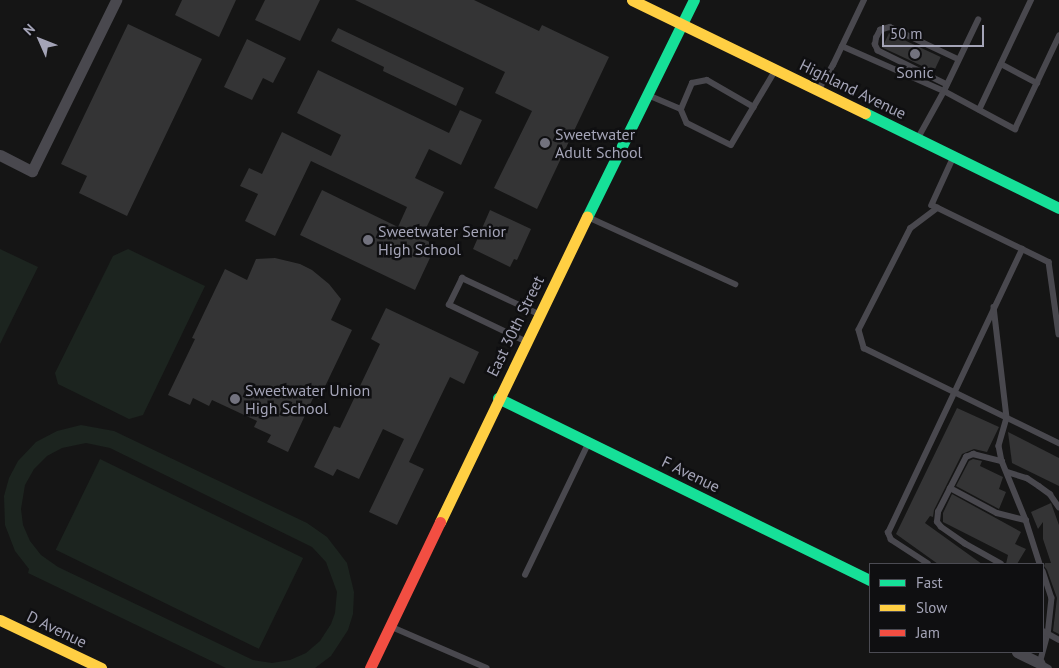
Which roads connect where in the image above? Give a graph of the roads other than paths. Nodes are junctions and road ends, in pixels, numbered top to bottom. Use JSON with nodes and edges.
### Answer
{"nodes":[{"id":1,"x":116,"y":0,"type":"edge"},
{"id":2,"x":694,"y":0,"type":"edge"},
{"id":3,"x":864,"y":0,"type":"edge"},
{"id":4,"x":1031,"y":0,"type":"edge"},
{"id":5,"x":635,"y":1,"type":"edge"},
{"id":6,"x":978,"y":20,"type":"dead end"},
{"id":7,"x":682,"y":24,"type":"junction"},
{"id":8,"x":1059,"y":36,"type":"edge"},
{"id":9,"x":842,"y":46,"type":"junction"},
{"id":10,"x":958,"y":59,"type":"junction"},
{"id":11,"x":1001,"y":64,"type":"junction"},
{"id":12,"x":776,"y":70,"type":"junction"},
{"id":13,"x":1037,"y":83,"type":"junction"},
{"id":14,"x":945,"y":88,"type":"junction"},
{"id":15,"x":818,"y":91,"type":"junction"},
{"id":16,"x":647,"y":94,"type":"junction"},
{"id":17,"x":754,"y":108,"type":"junction"},
{"id":18,"x":681,"y":109,"type":"junction"},
{"id":19,"x":979,"y":110,"type":"junction"},
{"id":20,"x":917,"y":139,"type":"junction"},
{"id":21,"x":0,"y":156,"type":"edge"},
{"id":22,"x":954,"y":157,"type":"junction"},
{"id":23,"x":938,"y":208,"type":"junction"},
{"id":24,"x":1059,"y":208,"type":"edge"},
{"id":25,"x":586,"y":216,"type":"junction"},
{"id":26,"x":1022,"y":249,"type":"junction"},
{"id":27,"x":735,"y":284,"type":"dead end"},
{"id":28,"x":994,"y":307,"type":"junction"},
{"id":29,"x":539,"y":314,"type":"junction"},
{"id":30,"x":1059,"y":334,"type":"edge"},
{"id":31,"x":525,"y":342,"type":"junction"},
{"id":32,"x":953,"y":391,"type":"junction"},
{"id":33,"x":498,"y":398,"type":"junction"},
{"id":34,"x":1007,"y":418,"type":"junction"},
{"id":35,"x":589,"y":442,"type":"junction"},
{"id":36,"x":1059,"y":443,"type":"edge"},
{"id":37,"x":1002,"y":461,"type":"junction"},
{"id":38,"x":1007,"y":472,"type":"junction"},
{"id":39,"x":950,"y":488,"type":"junction"},
{"id":40,"x":1059,"y":507,"type":"edge"},
{"id":41,"x":1026,"y":520,"type":"junction"},
{"id":42,"x":926,"y":563,"type":"edge"},
{"id":43,"x":999,"y":563,"type":"edge"},
{"id":44,"x":1040,"y":563,"type":"edge"},
{"id":45,"x":525,"y":575,"type":"dead end"},
{"id":46,"x":1044,"y":579,"type":"edge"},
{"id":47,"x":869,"y":580,"type":"edge"},
{"id":48,"x":1052,"y":598,"type":"junction"},
{"id":49,"x":1059,"y":600,"type":"edge"},
{"id":50,"x":0,"y":620,"type":"edge"},
{"id":51,"x":390,"y":626,"type":"junction"},
{"id":52,"x":1045,"y":633,"type":"edge"},
{"id":53,"x":1059,"y":640,"type":"edge"},
{"id":54,"x":1018,"y":653,"type":"edge"},
{"id":55,"x":1044,"y":666,"type":"edge"},
{"id":56,"x":101,"y":668,"type":"edge"},
{"id":57,"x":370,"y":668,"type":"edge"},
{"id":58,"x":487,"y":668,"type":"edge"}],
"edges":[{"from":1,"to":21,"type":"street"},
{"from":2,"to":7,"type":"main road","name":"East 30th Street"},
{"from":3,"to":9,"type":"lane"},
{"from":4,"to":11,"type":"lane"},
{"from":5,"to":7,"type":"main road","name":"Highland Avenue"},
{"from":6,"to":10,"type":"lane"},
{"from":7,"to":12,"type":"main road","name":"Highland Avenue"},
{"from":7,"to":16,"type":"main road","name":"East 30th Street"},
{"from":8,"to":13,"type":"lane"},
{"from":9,"to":14,"type":"lane"},
{"from":9,"to":15,"type":"lane"},
{"from":10,"to":14,"type":"lane"},
{"from":10,"to":14,"type":"lane"},
{"from":11,"to":13,"type":"lane"},
{"from":11,"to":19,"type":"lane"},
{"from":12,"to":15,"type":"main road","name":"Highland Avenue"},
{"from":12,"to":17,"type":"lane"},
{"from":13,"to":19,"type":"lane"},
{"from":14,"to":19,"type":"lane"},
{"from":14,"to":20,"type":"lane"},
{"from":15,"to":20,"type":"main road","name":"Highland Avenue"},
{"from":16,"to":18,"type":"lane"},
{"from":16,"to":25,"type":"main road","name":"East 30th Street"},
{"from":17,"to":18,"type":"lane"},
{"from":17,"to":18,"type":"lane"},
{"from":20,"to":22,"type":"main road","name":"Highland Avenue"},
{"from":22,"to":23,"type":"lane"},
{"from":22,"to":24,"type":"main road","name":"Highland Avenue"},
{"from":23,"to":26,"type":"lane"},
{"from":23,"to":32,"type":"lane"},
{"from":25,"to":27,"type":"lane"},
{"from":25,"to":29,"type":"main road","name":"East 30th Street"},
{"from":26,"to":28,"type":"lane"},
{"from":26,"to":30,"type":"lane"},
{"from":28,"to":32,"type":"lane"},
{"from":28,"to":34,"type":"lane"},
{"from":29,"to":31,"type":"main road","name":"East 30th Street"},
{"from":29,"to":31,"type":"lane"},
{"from":31,"to":33,"type":"main road","name":"East 30th Street"},
{"from":32,"to":34,"type":"lane"},
{"from":32,"to":42,"type":"lane"},
{"from":33,"to":35,"type":"main road","name":"F Avenue"},
{"from":33,"to":51,"type":"main road","name":"East 30th Street"},
{"from":34,"to":36,"type":"lane"},
{"from":34,"to":37,"type":"lane"},
{"from":35,"to":45,"type":"lane"},
{"from":35,"to":47,"type":"main road","name":"F Avenue"},
{"from":37,"to":38,"type":"lane"},
{"from":37,"to":39,"type":"lane"},
{"from":38,"to":40,"type":"lane"},
{"from":38,"to":41,"type":"lane"},
{"from":39,"to":41,"type":"lane"},
{"from":39,"to":43,"type":"lane"},
{"from":41,"to":44,"type":"lane"},
{"from":46,"to":48,"type":"lane"},
{"from":48,"to":49,"type":"lane"},
{"from":48,"to":52,"type":"lane"},
{"from":50,"to":56,"type":"main road","name":"D Avenue"},
{"from":51,"to":57,"type":"main road","name":"East 30th Street"},
{"from":51,"to":58,"type":"lane"},
{"from":52,"to":53,"type":"lane"},
{"from":52,"to":55,"type":"lane"},
{"from":54,"to":55,"type":"street"}]}
